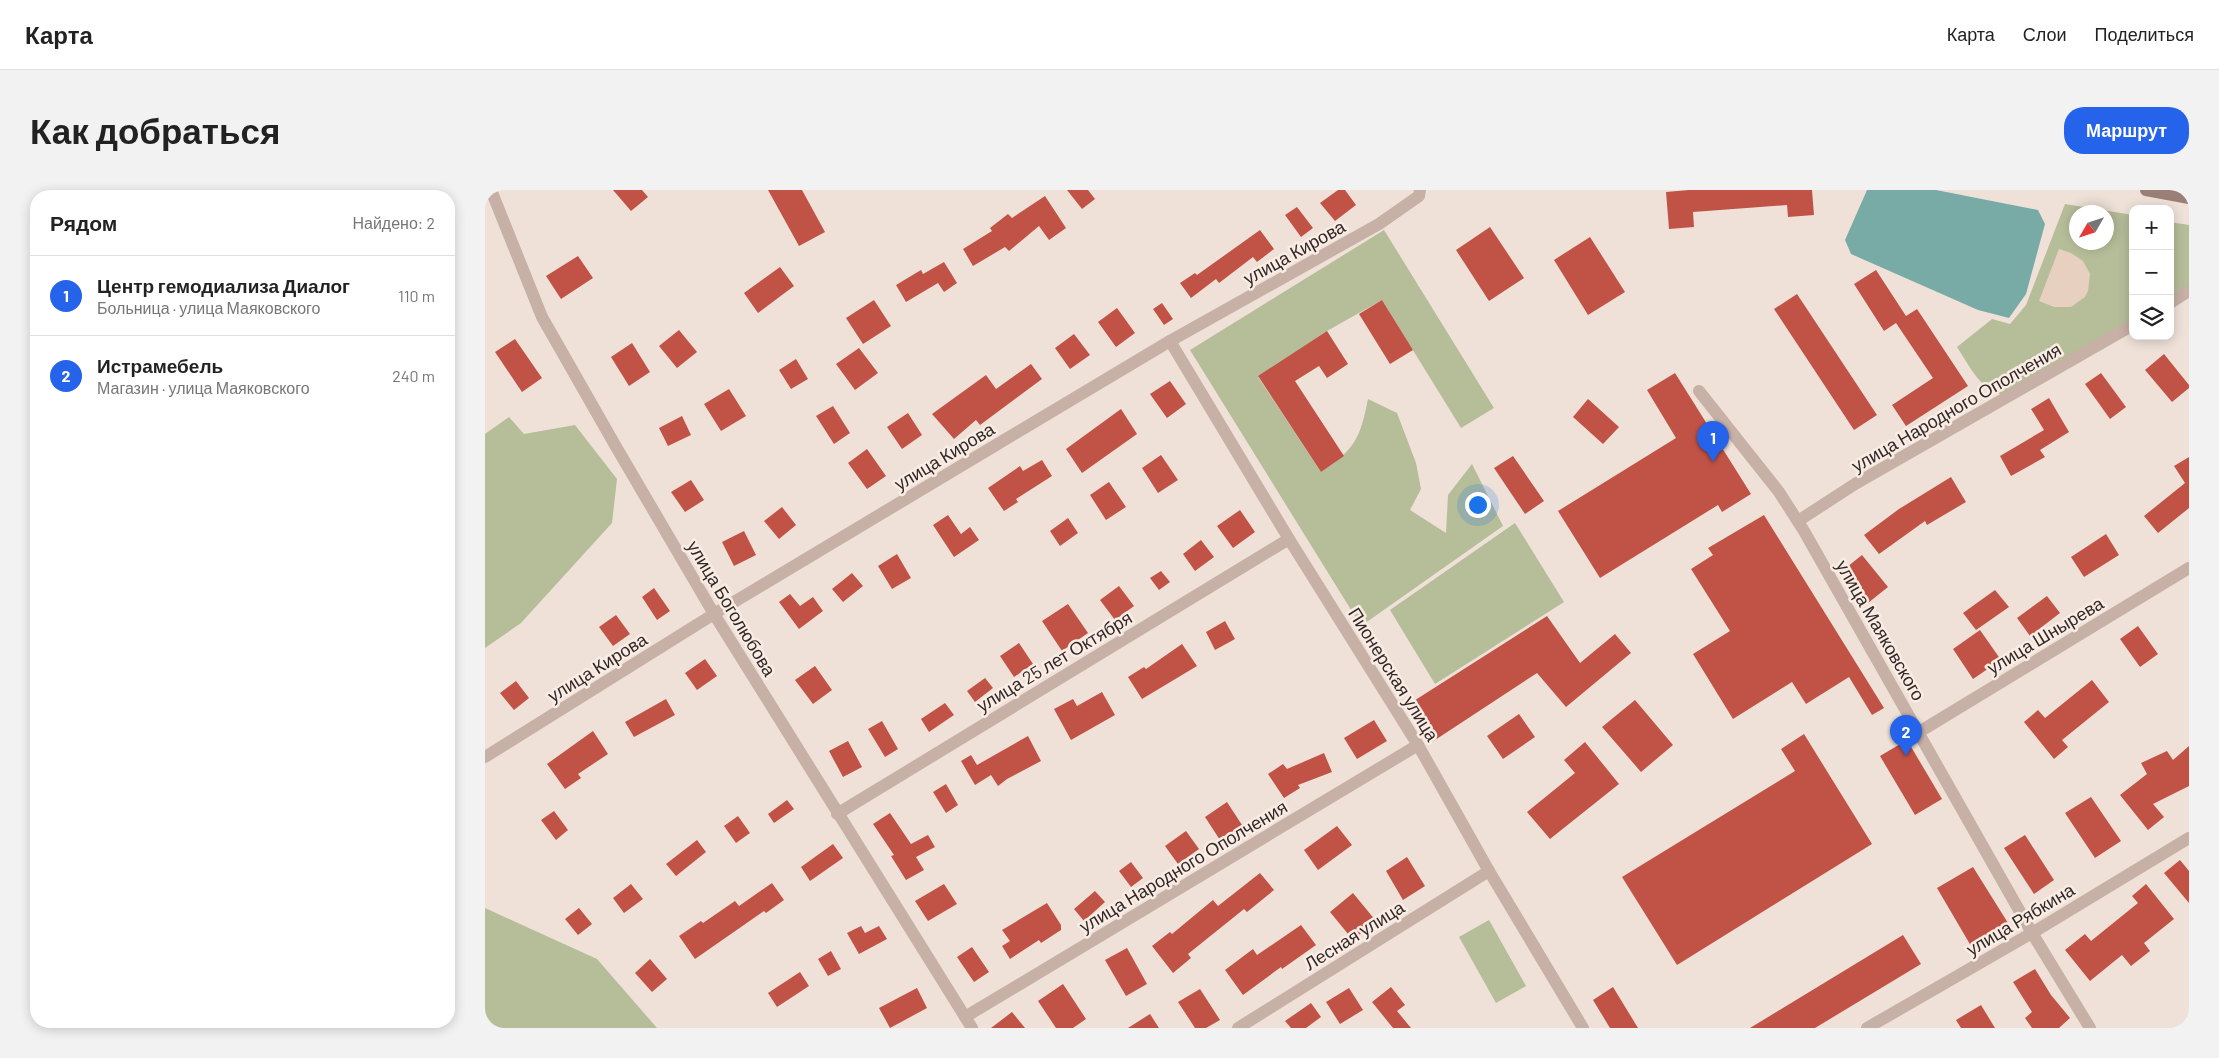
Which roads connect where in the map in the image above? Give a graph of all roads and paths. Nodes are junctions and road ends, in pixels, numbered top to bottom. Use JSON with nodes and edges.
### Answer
{"nodes":[{"id":1,"x":491,"y":190,"type":"edge"},
{"id":2,"x":1420,"y":190,"type":"edge"},
{"id":3,"x":2147,"y":190,"type":"edge"},
{"id":4,"x":2189,"y":198,"type":"edge"},
{"id":5,"x":2189,"y":291,"type":"edge"},
{"id":6,"x":2174,"y":300,"type":"edge"},
{"id":7,"x":2129,"y":327,"type":"edge"},
{"id":8,"x":1170,"y":341,"type":"junction"},
{"id":9,"x":1699,"y":391,"type":"dead end"},
{"id":10,"x":1798,"y":521,"type":"junction"},
{"id":11,"x":1289,"y":539,"type":"junction"},
{"id":12,"x":2189,"y":568,"type":"edge"},
{"id":13,"x":714,"y":614,"type":"junction"},
{"id":14,"x":1919,"y":732,"type":"junction"},
{"id":15,"x":1418,"y":744,"type":"junction"},
{"id":16,"x":485,"y":757,"type":"edge"},
{"id":17,"x":837,"y":814,"type":"junction"},
{"id":18,"x":2189,"y":838,"type":"edge"},
{"id":19,"x":1489,"y":871,"type":"junction"},
{"id":20,"x":2032,"y":933,"type":"junction"},
{"id":21,"x":969,"y":1023,"type":"edge"},
{"id":22,"x":1238,"y":1028,"type":"edge"},
{"id":23,"x":1583,"y":1028,"type":"edge"},
{"id":24,"x":1867,"y":1028,"type":"edge"},
{"id":25,"x":2090,"y":1028,"type":"edge"}],
"edges":[{"from":1,"to":13,"type":"street","name":"улица Боголюбова"},
{"from":2,"to":8,"type":"street","name":"улица Кирова"},
{"from":3,"to":4,"type":"main road"},
{"from":5,"to":6,"type":"street"},
{"from":7,"to":10,"type":"street","name":"улица Народного Ополчения"},
{"from":8,"to":11,"type":"street","name":"Пионерская улица"},
{"from":8,"to":13,"type":"street","name":"улица Кирова"},
{"from":9,"to":10,"type":"street","name":"улица Маяковского"},
{"from":10,"to":14,"type":"street","name":"улица Маяковского"},
{"from":11,"to":15,"type":"street","name":"Пионерская улица"},
{"from":11,"to":17,"type":"street","name":"улица 25 лет Октября"},
{"from":12,"to":14,"type":"street","name":"улица Шнырева"},
{"from":13,"to":16,"type":"street","name":"улица Кирова"},
{"from":13,"to":17,"type":"street","name":"улица Боголюбова"},
{"from":14,"to":20,"type":"street","name":"улица Маяковского"},
{"from":15,"to":19,"type":"street","name":"Пионерская улица"},
{"from":15,"to":21,"type":"street","name":"улица Народного Ополчения"},
{"from":17,"to":21,"type":"street","name":"улица Боголюбова"},
{"from":18,"to":20,"type":"street","name":"улица Рябкина"},
{"from":19,"to":22,"type":"street","name":"Лесная улица"},
{"from":19,"to":23,"type":"street","name":"Пионерская улица"},
{"from":20,"to":24,"type":"street","name":"улица Рябкина"},
{"from":20,"to":25,"type":"street","name":"улица Маяковского"}]}
